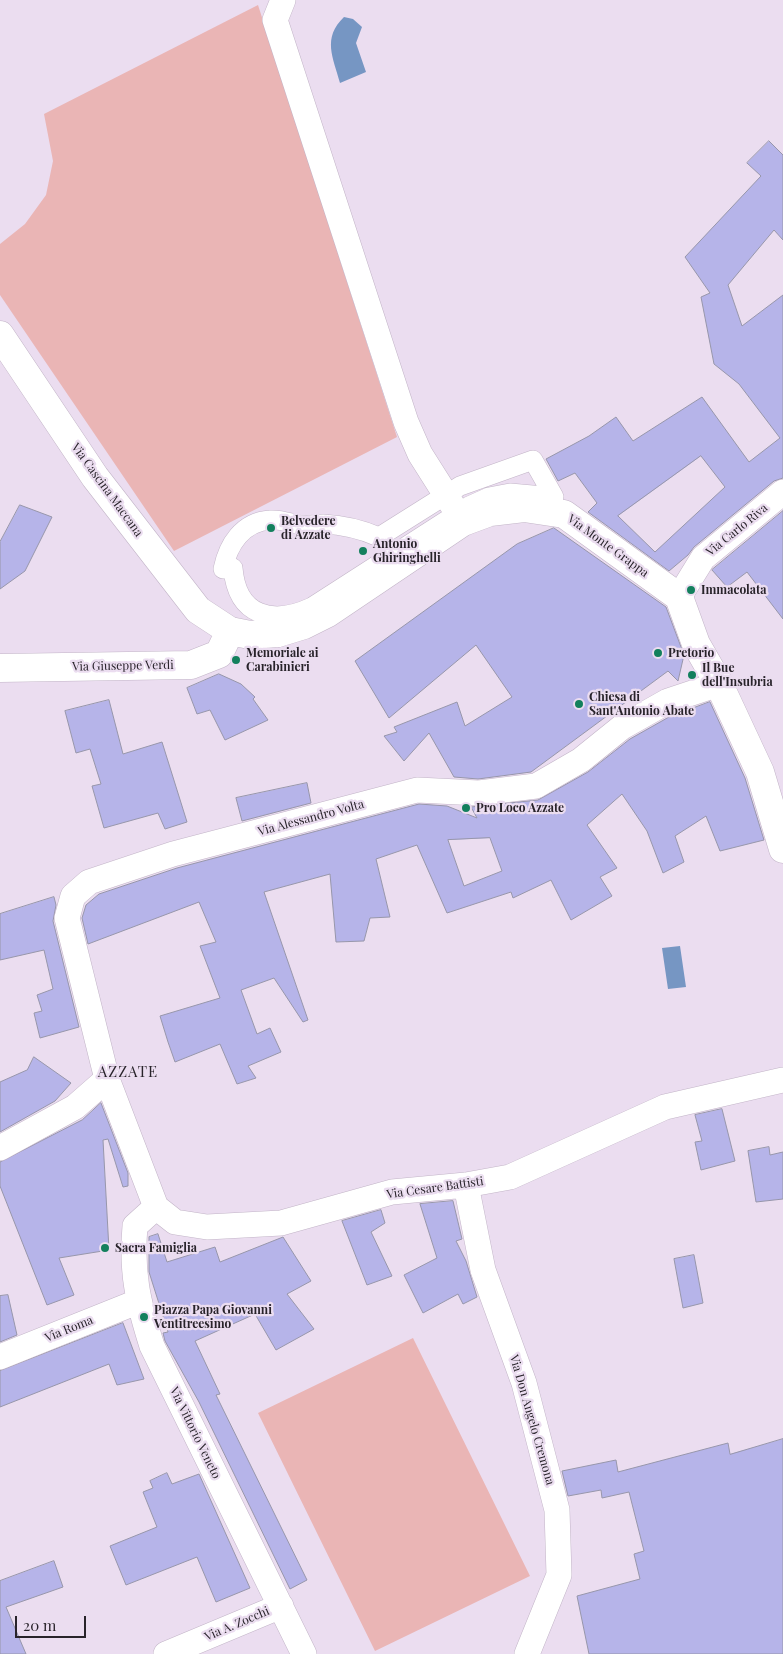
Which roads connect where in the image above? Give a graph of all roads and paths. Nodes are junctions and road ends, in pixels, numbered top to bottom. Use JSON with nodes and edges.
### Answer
{"nodes":[{"id":1,"x":283,"y":0,"type":"edge"},
{"id":2,"x":0,"y":335,"type":"edge"},
{"id":3,"x":783,"y":492,"type":"edge"},
{"id":4,"x":455,"y":510,"type":"junction"},
{"id":5,"x":679,"y":598,"type":"junction"},
{"id":6,"x":230,"y":631,"type":"junction"},
{"id":7,"x":0,"y":668,"type":"edge"},
{"id":8,"x":719,"y":684,"type":"junction"},
{"id":9,"x":783,"y":850,"type":"edge"},
{"id":10,"x":108,"y":1079,"type":"junction"},
{"id":11,"x":783,"y":1080,"type":"edge"},
{"id":12,"x":0,"y":1148,"type":"edge"},
{"id":13,"x":466,"y":1185,"type":"junction"},
{"id":14,"x":156,"y":1208,"type":"junction"},
{"id":15,"x":138,"y":1302,"type":"junction"},
{"id":16,"x":0,"y":1357,"type":"edge"},
{"id":17,"x":281,"y":1606,"type":"junction"},
{"id":18,"x":166,"y":1654,"type":"edge"},
{"id":19,"x":304,"y":1654,"type":"edge"},
{"id":20,"x":527,"y":1654,"type":"edge"}],
"edges":[{"from":1,"to":4,"type":"street"},
{"from":2,"to":6,"type":"street","name":"Via Cascina Maccana"},
{"from":3,"to":5,"type":"street","name":"Via Carlo Riva"},
{"from":4,"to":4,"type":"street"},
{"from":4,"to":4,"type":"street"},
{"from":4,"to":5,"type":"street","name":"Via Monte Grappa"},
{"from":4,"to":6,"type":"street","name":"Via Monte Grappa"},
{"from":5,"to":8,"type":"street"},
{"from":6,"to":7,"type":"street","name":"Via Giuseppe Verdi"},
{"from":8,"to":9,"type":"street"},
{"from":8,"to":10,"type":"street","name":"Via Alessandro Volta"},
{"from":10,"to":12,"type":"street"},
{"from":10,"to":14,"type":"street"},
{"from":11,"to":13,"type":"street","name":"Via Cesare Battisti"},
{"from":13,"to":14,"type":"street","name":"Via Cesare Battisti"},
{"from":13,"to":20,"type":"street","name":"Via Don Angelo Cremona"},
{"from":14,"to":15,"type":"street","name":"Via Vittorio Veneto"},
{"from":15,"to":16,"type":"street","name":"Via Roma"},
{"from":15,"to":17,"type":"street","name":"Via Vittorio Veneto"},
{"from":17,"to":18,"type":"street","name":"Via A. Zocchi"},
{"from":17,"to":19,"type":"street","name":"Via Vittorio Veneto"}]}
